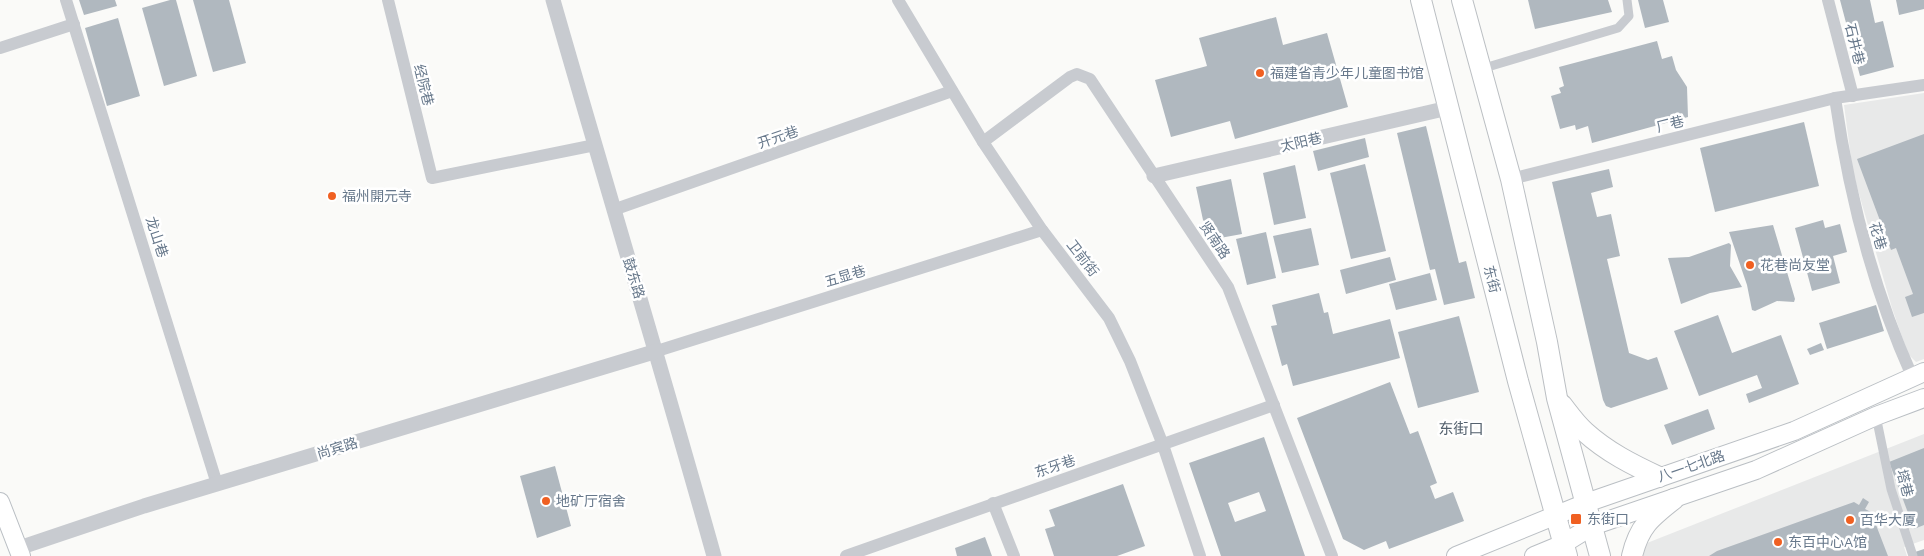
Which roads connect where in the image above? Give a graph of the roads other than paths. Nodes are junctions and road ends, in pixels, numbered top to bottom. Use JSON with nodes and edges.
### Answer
{"nodes":[{"id":1,"x":66,"y":0,"type":"edge"},
{"id":2,"x":388,"y":0,"type":"edge"},
{"id":3,"x":552,"y":0,"type":"edge"},
{"id":4,"x":898,"y":0,"type":"edge"},
{"id":5,"x":1421,"y":0,"type":"edge"},
{"id":6,"x":1462,"y":0,"type":"edge"},
{"id":7,"x":1627,"y":0,"type":"edge"},
{"id":8,"x":1828,"y":0,"type":"edge"},
{"id":9,"x":74,"y":24,"type":"junction"},
{"id":10,"x":0,"y":48,"type":"edge"},
{"id":11,"x":1481,"y":69,"type":"junction"},
{"id":12,"x":1924,"y":85,"type":"edge"},
{"id":13,"x":952,"y":91,"type":"junction"},
{"id":14,"x":1853,"y":96,"type":"junction"},
{"id":15,"x":1835,"y":98,"type":"junction"},
{"id":16,"x":1448,"y":108,"type":"junction"},
{"id":17,"x":983,"y":142,"type":"junction"},
{"id":18,"x":594,"y":145,"type":"junction"},
{"id":19,"x":1154,"y":176,"type":"junction"},
{"id":20,"x":1511,"y":179,"type":"junction"},
{"id":21,"x":613,"y":210,"type":"junction"},
{"id":22,"x":1042,"y":230,"type":"junction"},
{"id":23,"x":657,"y":350,"type":"junction"},
{"id":24,"x":1918,"y":374,"type":"edge"},
{"id":25,"x":1557,"y":398,"type":"junction"},
{"id":26,"x":1924,"y":398,"type":"edge"},
{"id":27,"x":1274,"y":405,"type":"junction"},
{"id":28,"x":1876,"y":416,"type":"junction"},
{"id":29,"x":1163,"y":445,"type":"junction"},
{"id":30,"x":1659,"y":477,"type":"junction"},
{"id":31,"x":217,"y":484,"type":"junction"},
{"id":32,"x":1674,"y":499,"type":"junction"},
{"id":33,"x":0,"y":502,"type":"edge"},
{"id":34,"x":993,"y":503,"type":"junction"},
{"id":35,"x":1586,"y":504,"type":"junction"},
{"id":36,"x":1555,"y":515,"type":"junction"},
{"id":37,"x":1592,"y":526,"type":"junction"},
{"id":38,"x":1565,"y":550,"type":"edge"},
{"id":39,"x":20,"y":552,"type":"edge"},
{"id":40,"x":714,"y":556,"type":"edge"},
{"id":41,"x":846,"y":556,"type":"edge"},
{"id":42,"x":1014,"y":556,"type":"edge"},
{"id":43,"x":1200,"y":556,"type":"edge"},
{"id":44,"x":1332,"y":556,"type":"edge"},
{"id":45,"x":1456,"y":556,"type":"edge"},
{"id":46,"x":1534,"y":556,"type":"edge"},
{"id":47,"x":1600,"y":556,"type":"edge"},
{"id":48,"x":1632,"y":556,"type":"edge"},
{"id":49,"x":1913,"y":556,"type":"edge"}],
"edges":[{"from":1,"to":9,"type":"street","name":"龙山巷"},
{"from":2,"to":18,"type":"street","name":"经院巷"},
{"from":3,"to":18,"type":"street","name":"鼓东路"},
{"from":4,"to":13,"type":"street","name":"卫前街"},
{"from":5,"to":16,"type":"main road","name":"东街"},
{"from":6,"to":11,"type":"main road"},
{"from":7,"to":11,"type":"street"},
{"from":8,"to":14,"type":"street","name":"石井巷"},
{"from":9,"to":10,"type":"street"},
{"from":9,"to":31,"type":"street","name":"龙山巷"},
{"from":11,"to":20,"type":"main road"},
{"from":12,"to":14,"type":"street","name":"厂巷"},
{"from":13,"to":17,"type":"street","name":"卫前街"},
{"from":13,"to":21,"type":"street","name":"开元巷"},
{"from":14,"to":15,"type":"street","name":"厂巷"},
{"from":15,"to":20,"type":"street","name":"厂巷"},
{"from":15,"to":24,"type":"street","name":"花巷"},
{"from":16,"to":19,"type":"street","name":"太阳巷"},
{"from":16,"to":36,"type":"main road","name":"东街"},
{"from":17,"to":19,"type":"street","name":"贤南路"},
{"from":17,"to":22,"type":"street","name":"卫前街"},
{"from":18,"to":21,"type":"street","name":"鼓东路"},
{"from":19,"to":27,"type":"street","name":"贤南路"},
{"from":20,"to":25,"type":"main road"},
{"from":21,"to":23,"type":"street","name":"鼓东路"},
{"from":22,"to":23,"type":"street","name":"五显巷"},
{"from":22,"to":29,"type":"street","name":"卫前街"},
{"from":23,"to":31,"type":"street","name":"尚宾路"},
{"from":23,"to":40,"type":"street","name":"鼓东路"},
{"from":24,"to":30,"type":"main road","name":"八一七北路"},
{"from":25,"to":30,"type":"main road"},
{"from":25,"to":35,"type":"main road"},
{"from":26,"to":28,"type":"main road","name":"八一七北路"},
{"from":27,"to":29,"type":"street","name":"东牙巷"},
{"from":27,"to":44,"type":"street","name":"贤南路"},
{"from":28,"to":32,"type":"main road","name":"八一七北路"},
{"from":28,"to":49,"type":"street","name":"塔巷"},
{"from":29,"to":34,"type":"street","name":"东牙巷"},
{"from":29,"to":43,"type":"street","name":"卫前街"},
{"from":30,"to":35,"type":"main road","name":"八一七北路"},
{"from":31,"to":39,"type":"street","name":"尚宾路"},
{"from":32,"to":37,"type":"main road","name":"八一七北路"},
{"from":32,"to":48,"type":"main road"},
{"from":33,"to":39,"type":"main road"},
{"from":34,"to":41,"type":"street","name":"东牙巷"},
{"from":34,"to":42,"type":"street"},
{"from":35,"to":36,"type":"main road","name":"八一七北路"},
{"from":35,"to":37,"type":"main road"},
{"from":36,"to":38,"type":"main road","name":"东街"},
{"from":36,"to":45,"type":"main road","name":"八一七北路"},
{"from":37,"to":38,"type":"main road","name":"八一七北路"},
{"from":37,"to":47,"type":"main road"},
{"from":38,"to":46,"type":"main road","name":"八一七北路"}]}
